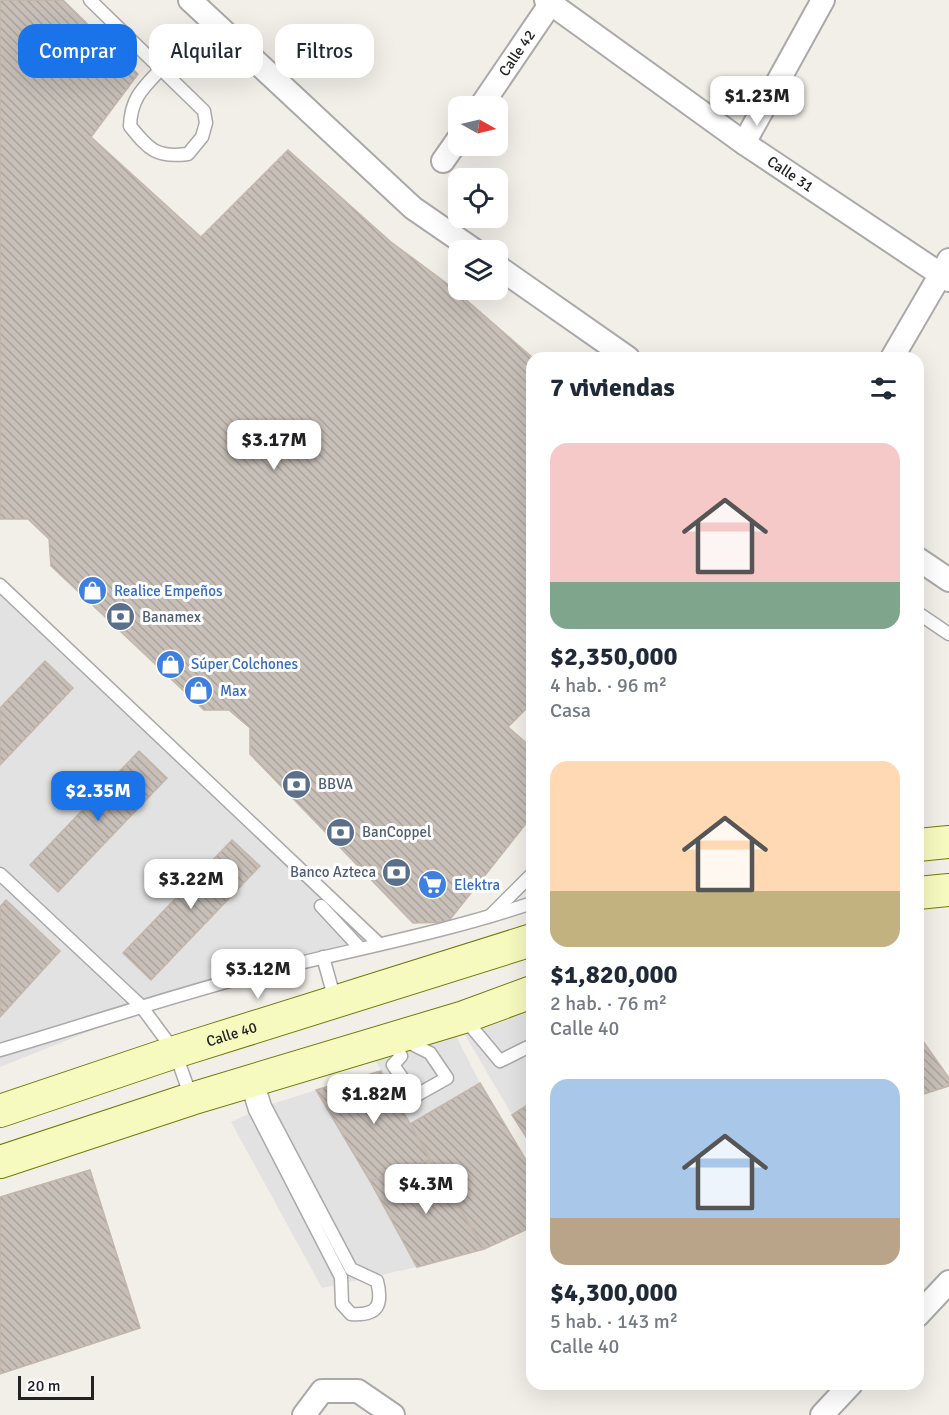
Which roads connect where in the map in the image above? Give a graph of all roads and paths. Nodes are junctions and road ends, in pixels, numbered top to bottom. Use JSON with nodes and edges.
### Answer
{"nodes":[{"id":1,"x":90,"y":0,"type":"edge"},
{"id":2,"x":190,"y":0,"type":"edge"},
{"id":3,"x":823,"y":0,"type":"edge"},
{"id":4,"x":550,"y":1,"type":"edge"},
{"id":5,"x":149,"y":57,"type":"edge"},
{"id":6,"x":161,"y":69,"type":"joint"},
{"id":7,"x":488,"y":96,"type":"edge"},
{"id":8,"x":744,"y":143,"type":"junction"},
{"id":9,"x":448,"y":154,"type":"edge"},
{"id":10,"x":443,"y":161,"type":"dead end"},
{"id":11,"x":459,"y":240,"type":"edge"},
{"id":12,"x":946,"y":272,"type":"edge"},
{"id":13,"x":508,"y":274,"type":"edge"},
{"id":14,"x":619,"y":352,"type":"edge"},
{"id":15,"x":896,"y":352,"type":"edge"},
{"id":16,"x":924,"y":563,"type":"edge"},
{"id":17,"x":949,"y":580,"type":"edge"},
{"id":18,"x":0,"y":585,"type":"edge"},
{"id":19,"x":924,"y":617,"type":"edge"},
{"id":20,"x":949,"y":634,"type":"edge"},
{"id":21,"x":949,"y":842,"type":"edge"},
{"id":22,"x":924,"y":844,"type":"edge"},
{"id":23,"x":0,"y":874,"type":"edge"},
{"id":24,"x":526,"y":880,"type":"edge"},
{"id":25,"x":949,"y":890,"type":"edge"},
{"id":26,"x":924,"y":892,"type":"edge"},
{"id":27,"x":526,"y":905,"type":"edge"},
{"id":28,"x":321,"y":906,"type":"dead end"},
{"id":29,"x":488,"y":919,"type":"junction"},
{"id":30,"x":526,"y":942,"type":"edge"},
{"id":31,"x":378,"y":943,"type":"junction"},
{"id":32,"x":360,"y":948,"type":"junction"},
{"id":33,"x":323,"y":957,"type":"junction"},
{"id":34,"x":526,"y":994,"type":"edge"},
{"id":35,"x":335,"y":1001,"type":"junction"},
{"id":36,"x":141,"y":1005,"type":"junction"},
{"id":37,"x":464,"y":1017,"type":"junction"},
{"id":38,"x":401,"y":1036,"type":"junction"},
{"id":39,"x":526,"y":1049,"type":"edge"},
{"id":40,"x":0,"y":1050,"type":"edge"},
{"id":41,"x":175,"y":1052,"type":"junction"},
{"id":42,"x":252,"y":1082,"type":"junction"},
{"id":43,"x":191,"y":1099,"type":"junction"},
{"id":44,"x":0,"y":1111,"type":"edge"},
{"id":45,"x":0,"y":1162,"type":"edge"},
{"id":46,"x":949,"y":1282,"type":"edge"},
{"id":47,"x":924,"y":1309,"type":"edge"},
{"id":48,"x":845,"y":1390,"type":"edge"},
{"id":49,"x":304,"y":1415,"type":"edge"},
{"id":50,"x":393,"y":1415,"type":"edge"},
{"id":51,"x":822,"y":1415,"type":"edge"}],
"edges":[{"from":1,"to":5,"type":"lane"},
{"from":2,"to":11,"type":"street"},
{"from":3,"to":8,"type":"street"},
{"from":4,"to":7,"type":"street","name":"Calle 42"},
{"from":4,"to":8,"type":"street","name":"Calle 31"},
{"from":6,"to":6,"type":"lane"},
{"from":8,"to":12,"type":"street","name":"Calle 31"},
{"from":9,"to":10,"type":"street"},
{"from":12,"to":15,"type":"street"},
{"from":13,"to":14,"type":"street"},
{"from":16,"to":17,"type":"street"},
{"from":18,"to":31,"type":"lane"},
{"from":19,"to":20,"type":"lane"},
{"from":21,"to":22,"type":"main road"},
{"from":23,"to":36,"type":"lane"},
{"from":24,"to":29,"type":"lane"},
{"from":25,"to":26,"type":"main road"},
{"from":27,"to":29,"type":"lane"},
{"from":28,"to":32,"type":"lane"},
{"from":29,"to":31,"type":"lane"},
{"from":30,"to":35,"type":"main road","name":"Calle 40"},
{"from":31,"to":32,"type":"lane"},
{"from":32,"to":33,"type":"lane"},
{"from":33,"to":35,"type":"lane"},
{"from":33,"to":36,"type":"lane"},
{"from":34,"to":37,"type":"main road"},
{"from":35,"to":41,"type":"main road","name":"Calle 40"},
{"from":36,"to":40,"type":"lane"},
{"from":36,"to":41,"type":"lane"},
{"from":37,"to":38,"type":"main road"},
{"from":37,"to":39,"type":"lane"},
{"from":38,"to":38,"type":"lane"},
{"from":38,"to":42,"type":"main road"},
{"from":41,"to":43,"type":"lane"},
{"from":41,"to":44,"type":"main road","name":"Calle 40"},
{"from":42,"to":42,"type":"lane"},
{"from":42,"to":43,"type":"main road"},
{"from":43,"to":45,"type":"main road"},
{"from":46,"to":47,"type":"street"},
{"from":48,"to":51,"type":"street"},
{"from":49,"to":50,"type":"street"}]}
